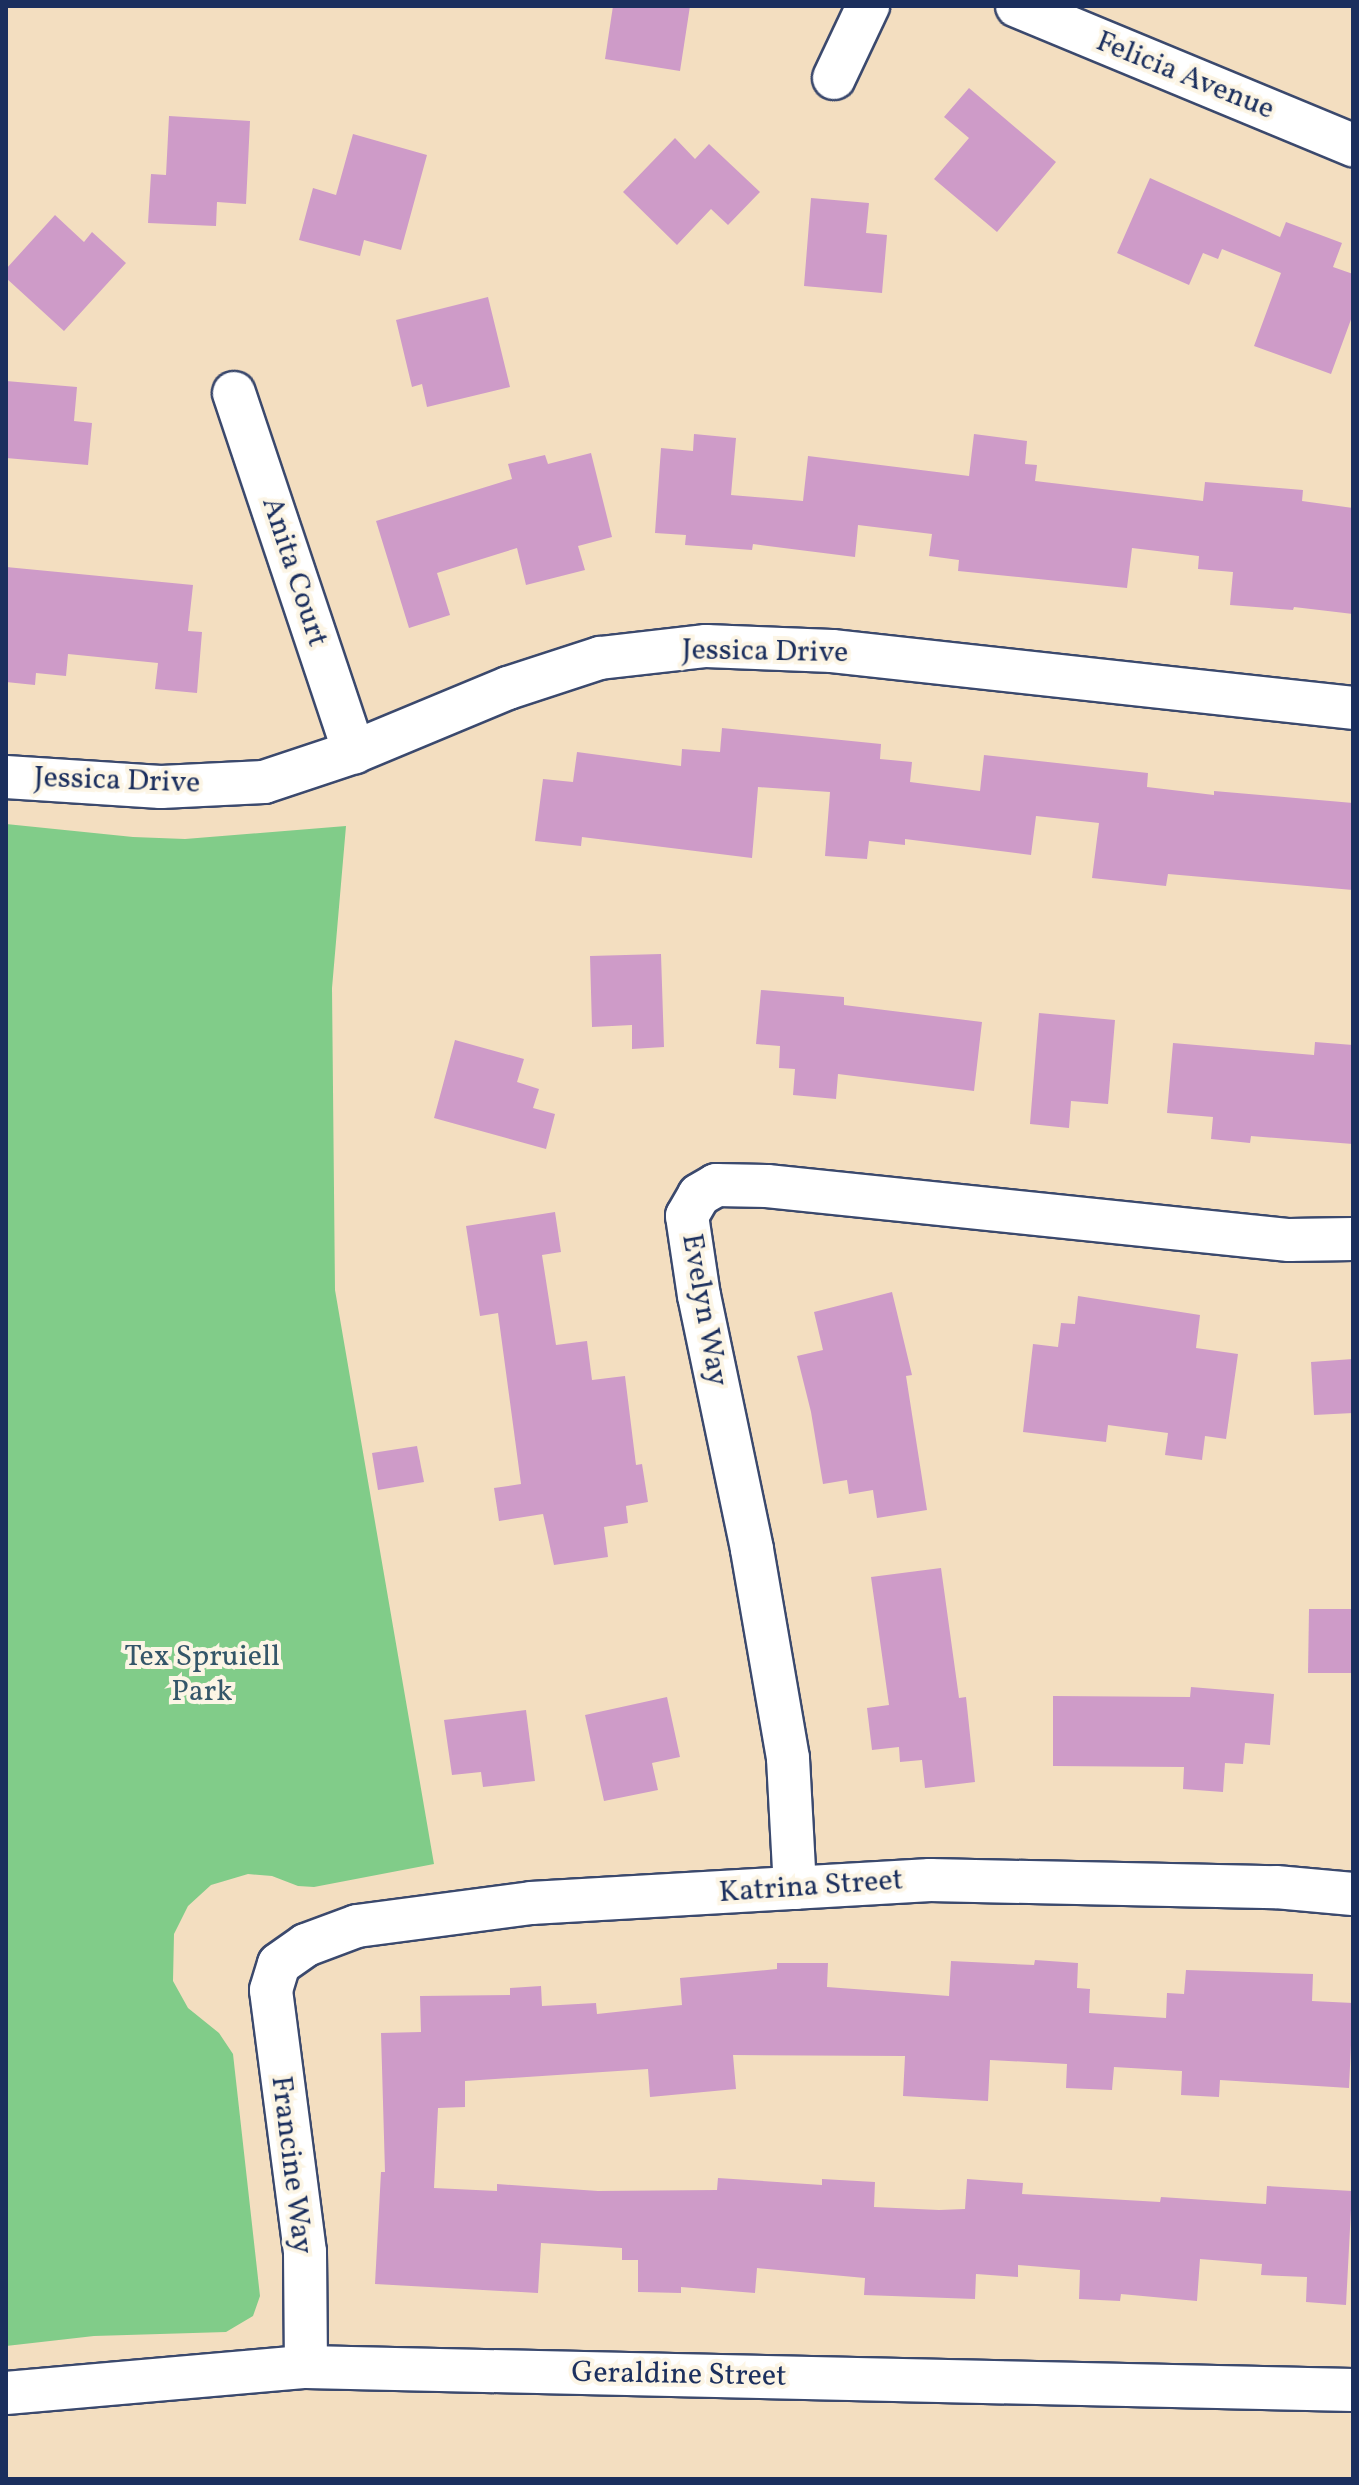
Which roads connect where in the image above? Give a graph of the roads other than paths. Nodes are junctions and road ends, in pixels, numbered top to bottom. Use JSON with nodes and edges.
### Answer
{"nodes":[{"id":1,"x":868,"y":6,"type":"edge"},
{"id":2,"x":1017,"y":6,"type":"edge"},
{"id":3,"x":834,"y":78,"type":"dead end"},
{"id":4,"x":1353,"y":145,"type":"edge"},
{"id":5,"x":234,"y":393,"type":"dead end"},
{"id":6,"x":1353,"y":708,"type":"edge"},
{"id":7,"x":354,"y":752,"type":"junction"},
{"id":8,"x":6,"y":777,"type":"edge"},
{"id":9,"x":1353,"y":1239,"type":"edge"},
{"id":10,"x":795,"y":1888,"type":"junction"},
{"id":11,"x":1353,"y":1894,"type":"edge"},
{"id":12,"x":279,"y":1964,"type":"joint"},
{"id":13,"x":306,"y":2367,"type":"junction"},
{"id":14,"x":1353,"y":2390,"type":"edge"},
{"id":15,"x":6,"y":2393,"type":"edge"}],
"edges":[{"from":1,"to":3,"type":"street"},
{"from":2,"to":4,"type":"street","name":"Felicia Avenue"},
{"from":5,"to":7,"type":"street","name":"Anita Court"},
{"from":6,"to":7,"type":"street","name":"Jessica Drive"},
{"from":7,"to":8,"type":"street","name":"Jessica Drive"},
{"from":9,"to":10,"type":"street","name":"Evelyn Way"},
{"from":10,"to":11,"type":"street","name":"Katrina Street"},
{"from":10,"to":12,"type":"street","name":"Katrina Street"},
{"from":12,"to":13,"type":"street","name":"Francine Way"},
{"from":13,"to":14,"type":"street","name":"Geraldine Street"},
{"from":13,"to":15,"type":"street","name":"Geraldine Street"}]}
